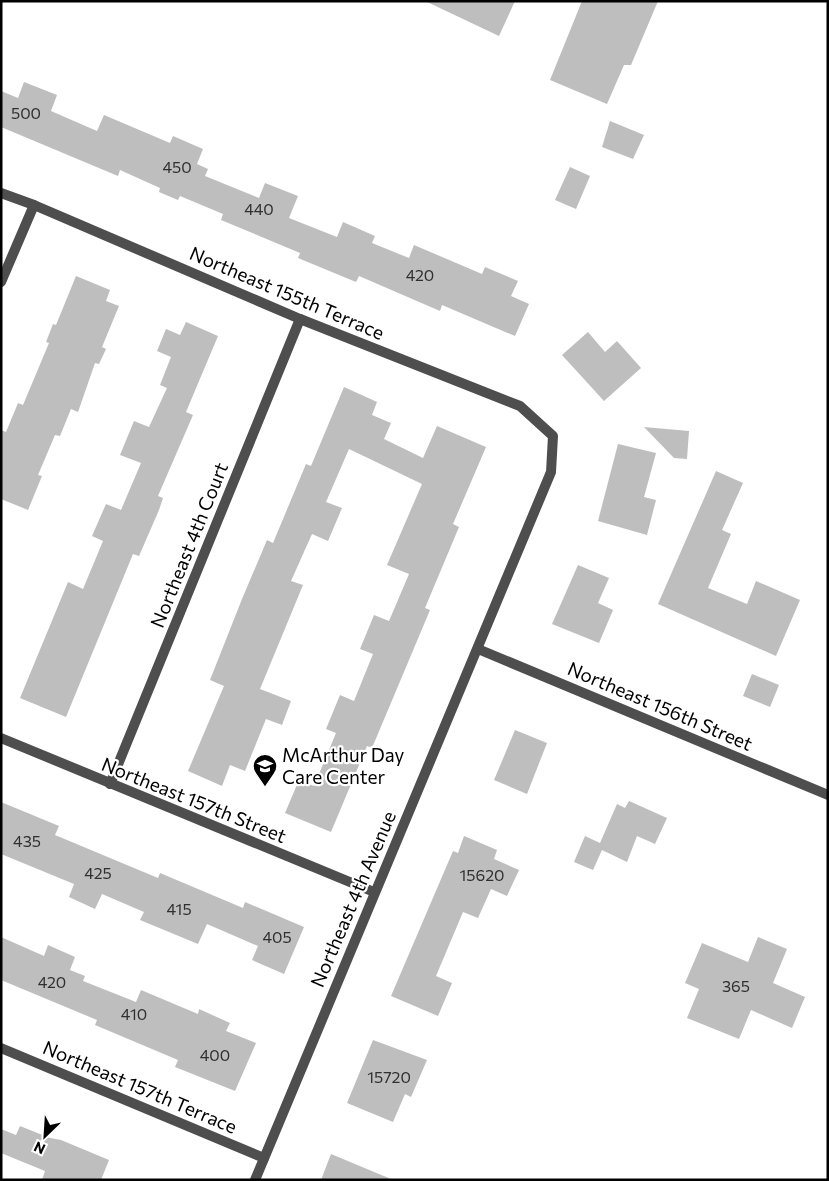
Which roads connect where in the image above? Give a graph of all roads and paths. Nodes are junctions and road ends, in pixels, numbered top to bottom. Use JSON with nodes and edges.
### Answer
{"nodes":[{"id":1,"x":1,"y":193,"type":"edge"},
{"id":2,"x":34,"y":205,"type":"junction"},
{"id":3,"x":1,"y":282,"type":"edge"},
{"id":4,"x":300,"y":319,"type":"junction"},
{"id":5,"x":553,"y":436,"type":"joint"},
{"id":6,"x":478,"y":648,"type":"junction"},
{"id":7,"x":1,"y":738,"type":"edge"},
{"id":8,"x":110,"y":784,"type":"junction"},
{"id":9,"x":828,"y":795,"type":"edge"},
{"id":10,"x":374,"y":892,"type":"junction"},
{"id":11,"x":1,"y":1048,"type":"edge"},
{"id":12,"x":264,"y":1158,"type":"junction"},
{"id":13,"x":255,"y":1180,"type":"edge"}],
"edges":[{"from":1,"to":2,"type":"street","name":"Northeast 155th Terrace"},
{"from":2,"to":3,"type":"street"},
{"from":2,"to":4,"type":"street","name":"Northeast 155th Terrace"},
{"from":4,"to":5,"type":"street","name":"Northeast 155th Terrace"},
{"from":4,"to":8,"type":"street","name":"Northeast 4th Court"},
{"from":5,"to":6,"type":"street","name":"Northeast 4th Avenue"},
{"from":6,"to":9,"type":"street","name":"Northeast 156th Street"},
{"from":6,"to":10,"type":"street","name":"Northeast 4th Avenue"},
{"from":7,"to":8,"type":"street","name":"Northeast 157th Street"},
{"from":8,"to":10,"type":"street","name":"Northeast 157th Street"},
{"from":10,"to":12,"type":"street","name":"Northeast 4th Avenue"},
{"from":11,"to":12,"type":"street","name":"Northeast 157th Terrace"},
{"from":12,"to":13,"type":"street","name":"Northeast 4th Avenue"}]}
